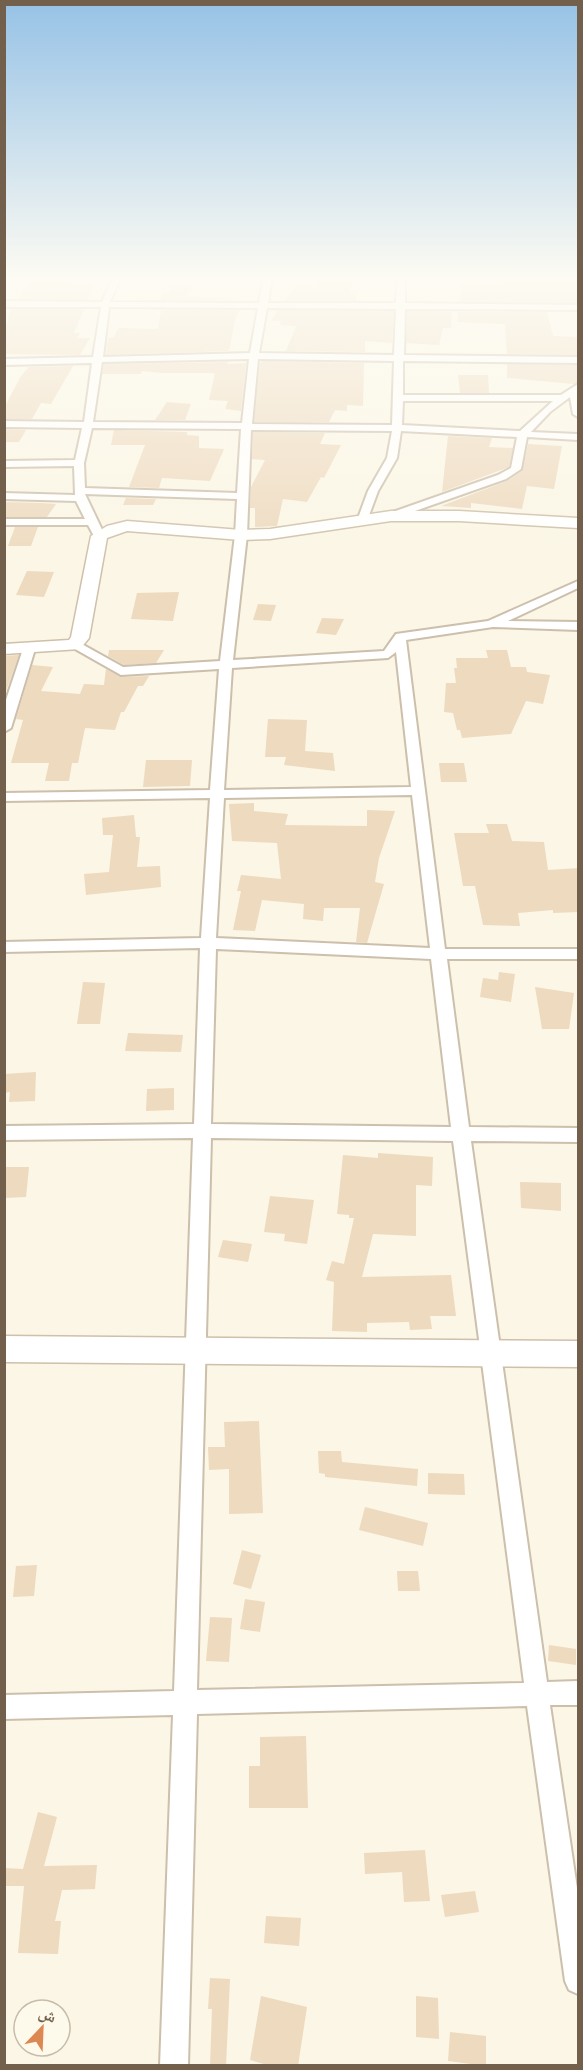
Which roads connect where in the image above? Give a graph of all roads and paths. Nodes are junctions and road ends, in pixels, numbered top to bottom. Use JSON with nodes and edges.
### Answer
{"nodes":[{"id":1,"x":96,"y":374,"type":"edge"},
{"id":2,"x":252,"y":374,"type":"edge"},
{"id":3,"x":399,"y":374,"type":"edge"},
{"id":4,"x":576,"y":388,"type":"edge"},
{"id":5,"x":398,"y":398,"type":"junction"},
{"id":6,"x":564,"y":398,"type":"junction"},
{"id":7,"x":579,"y":414,"type":"edge"},
{"id":8,"x":4,"y":424,"type":"edge"},
{"id":9,"x":88,"y":425,"type":"junction"},
{"id":10,"x":246,"y":427,"type":"junction"},
{"id":11,"x":397,"y":428,"type":"junction"},
{"id":12,"x":522,"y":435,"type":"junction"},
{"id":13,"x":579,"y":437,"type":"edge"},
{"id":14,"x":79,"y":463,"type":"junction"},
{"id":15,"x":4,"y":464,"type":"edge"},
{"id":16,"x":80,"y":494,"type":"junction"},
{"id":17,"x":4,"y":496,"type":"edge"},
{"id":18,"x":242,"y":496,"type":"junction"},
{"id":19,"x":392,"y":516,"type":"junction"},
{"id":20,"x":362,"y":521,"type":"junction"},
{"id":21,"x":4,"y":522,"type":"edge"},
{"id":22,"x":579,"y":523,"type":"edge"},
{"id":23,"x":96,"y":529,"type":"junction"},
{"id":24,"x":241,"y":536,"type":"junction"},
{"id":25,"x":579,"y":584,"type":"edge"},
{"id":26,"x":491,"y":624,"type":"junction"},
{"id":27,"x":579,"y":626,"type":"edge"},
{"id":28,"x":400,"y":637,"type":"junction"},
{"id":29,"x":74,"y":645,"type":"junction"},
{"id":30,"x":4,"y":649,"type":"edge"},
{"id":31,"x":29,"y":649,"type":"junction"},
{"id":32,"x":226,"y":665,"type":"junction"},
{"id":33,"x":4,"y":728,"type":"edge"},
{"id":34,"x":417,"y":791,"type":"junction"},
{"id":35,"x":217,"y":794,"type":"junction"},
{"id":36,"x":4,"y":797,"type":"edge"},
{"id":37,"x":208,"y":943,"type":"junction"},
{"id":38,"x":4,"y":947,"type":"edge"},
{"id":39,"x":436,"y":954,"type":"junction"},
{"id":40,"x":579,"y":954,"type":"edge"},
{"id":41,"x":202,"y":1131,"type":"junction"},
{"id":42,"x":4,"y":1133,"type":"edge"},
{"id":43,"x":460,"y":1135,"type":"junction"},
{"id":44,"x":579,"y":1135,"type":"edge"},
{"id":45,"x":4,"y":1349,"type":"edge"},
{"id":46,"x":196,"y":1350,"type":"junction"},
{"id":47,"x":489,"y":1354,"type":"junction"},
{"id":48,"x":579,"y":1354,"type":"edge"},
{"id":49,"x":579,"y":1693,"type":"edge"},
{"id":50,"x":536,"y":1694,"type":"junction"},
{"id":51,"x":185,"y":1704,"type":"junction"},
{"id":52,"x":4,"y":1707,"type":"edge"},
{"id":53,"x":579,"y":1981,"type":"edge"},
{"id":54,"x":174,"y":2066,"type":"edge"}],
"edges":[{"from":1,"to":9,"type":"street"},
{"from":2,"to":10,"type":"street"},
{"from":3,"to":5,"type":"street"},
{"from":4,"to":6,"type":"street"},
{"from":4,"to":7,"type":"street"},
{"from":5,"to":6,"type":"street"},
{"from":5,"to":11,"type":"street"},
{"from":6,"to":12,"type":"street"},
{"from":8,"to":9,"type":"street"},
{"from":9,"to":10,"type":"street"},
{"from":9,"to":14,"type":"street"},
{"from":10,"to":11,"type":"street"},
{"from":10,"to":18,"type":"street"},
{"from":11,"to":12,"type":"street"},
{"from":11,"to":20,"type":"street"},
{"from":12,"to":13,"type":"street"},
{"from":12,"to":19,"type":"street"},
{"from":14,"to":15,"type":"street"},
{"from":14,"to":16,"type":"street"},
{"from":16,"to":17,"type":"street"},
{"from":16,"to":18,"type":"street"},
{"from":16,"to":23,"type":"street"},
{"from":18,"to":24,"type":"street"},
{"from":19,"to":20,"type":"street"},
{"from":19,"to":22,"type":"street"},
{"from":20,"to":24,"type":"street"},
{"from":21,"to":23,"type":"street"},
{"from":23,"to":24,"type":"street"},
{"from":23,"to":29,"type":"street"},
{"from":24,"to":32,"type":"street"},
{"from":25,"to":26,"type":"street"},
{"from":26,"to":27,"type":"street"},
{"from":26,"to":28,"type":"street"},
{"from":28,"to":32,"type":"street"},
{"from":28,"to":34,"type":"street"},
{"from":29,"to":31,"type":"street"},
{"from":29,"to":32,"type":"street"},
{"from":30,"to":31,"type":"street"},
{"from":31,"to":33,"type":"street"},
{"from":32,"to":35,"type":"street"},
{"from":34,"to":35,"type":"street"},
{"from":34,"to":39,"type":"street"},
{"from":35,"to":36,"type":"street"},
{"from":35,"to":37,"type":"street"},
{"from":37,"to":38,"type":"street"},
{"from":37,"to":39,"type":"street"},
{"from":37,"to":41,"type":"street"},
{"from":39,"to":40,"type":"street"},
{"from":39,"to":43,"type":"street"},
{"from":41,"to":42,"type":"street"},
{"from":41,"to":43,"type":"street"},
{"from":41,"to":46,"type":"street"},
{"from":43,"to":44,"type":"street"},
{"from":43,"to":47,"type":"street"},
{"from":45,"to":46,"type":"street"},
{"from":46,"to":47,"type":"street"},
{"from":46,"to":51,"type":"street"},
{"from":47,"to":48,"type":"street"},
{"from":47,"to":50,"type":"street"},
{"from":49,"to":50,"type":"street"},
{"from":50,"to":51,"type":"street"},
{"from":50,"to":53,"type":"street"},
{"from":51,"to":52,"type":"street"},
{"from":51,"to":54,"type":"street"}]}
